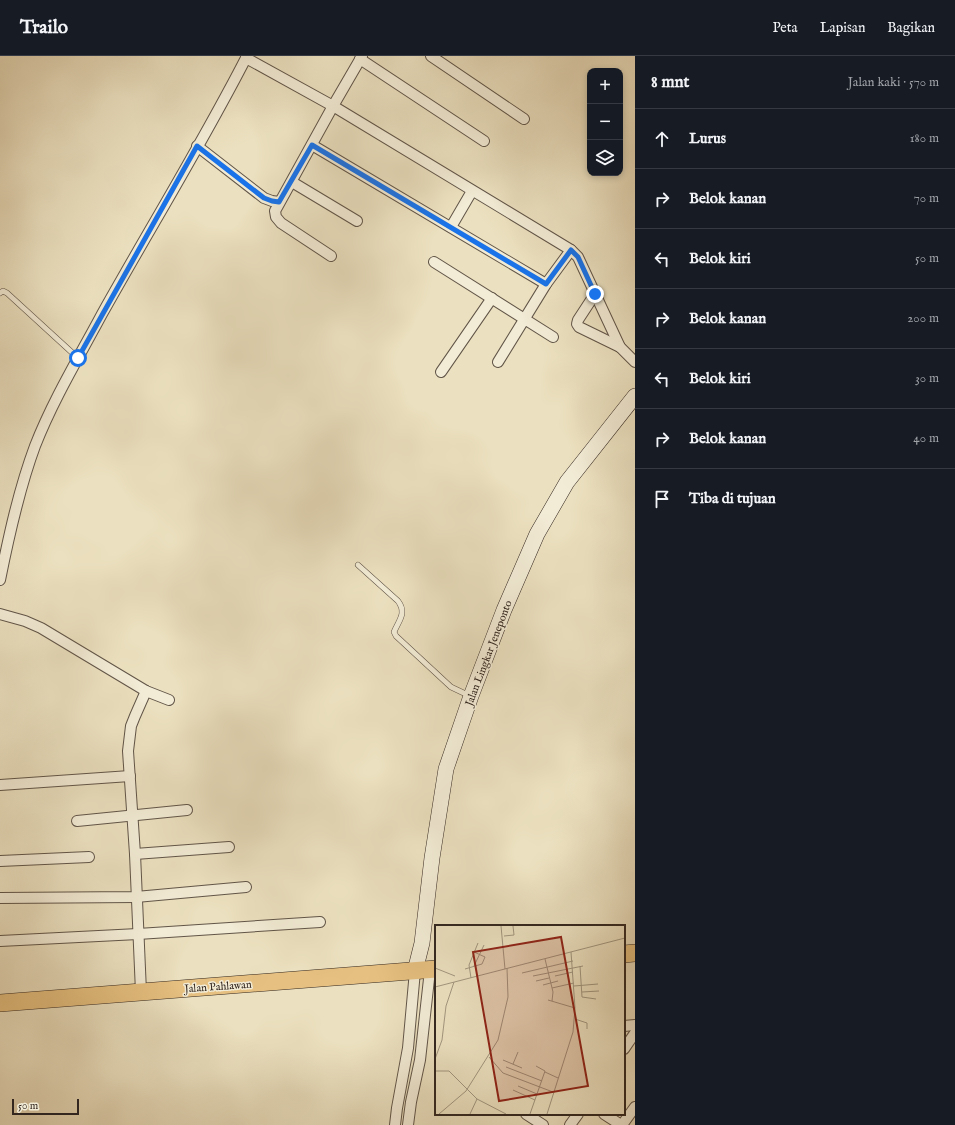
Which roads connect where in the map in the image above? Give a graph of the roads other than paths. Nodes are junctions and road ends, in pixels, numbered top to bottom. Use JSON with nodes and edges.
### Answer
{"nodes":[{"id":1,"x":431,"y":56,"type":"edge"},
{"id":2,"x":246,"y":57,"type":"edge"},
{"id":3,"x":361,"y":58,"type":"edge"},
{"id":4,"x":333,"y":106,"type":"junction"},
{"id":5,"x":524,"y":120,"type":"dead end"},
{"id":6,"x":484,"y":141,"type":"dead end"},
{"id":7,"x":312,"y":145,"type":"junction"},
{"id":8,"x":197,"y":146,"type":"junction"},
{"id":9,"x":292,"y":182,"type":"junction"},
{"id":10,"x":472,"y":191,"type":"junction"},
{"id":11,"x":279,"y":202,"type":"junction"},
{"id":12,"x":357,"y":221,"type":"dead end"},
{"id":13,"x":451,"y":227,"type":"junction"},
{"id":14,"x":571,"y":250,"type":"junction"},
{"id":15,"x":331,"y":256,"type":"dead end"},
{"id":16,"x":434,"y":262,"type":"dead end"},
{"id":17,"x":546,"y":284,"type":"junction"},
{"id":18,"x":0,"y":293,"type":"edge"},
{"id":19,"x":595,"y":294,"type":"junction"},
{"id":20,"x":492,"y":298,"type":"junction"},
{"id":21,"x":525,"y":319,"type":"junction"},
{"id":22,"x":553,"y":337,"type":"dead end"},
{"id":23,"x":620,"y":347,"type":"junction"},
{"id":24,"x":78,"y":358,"type":"junction"},
{"id":25,"x":498,"y":362,"type":"dead end"},
{"id":26,"x":635,"y":362,"type":"edge"},
{"id":27,"x":441,"y":372,"type":"dead end"},
{"id":28,"x":635,"y":396,"type":"edge"},
{"id":29,"x":4,"y":530,"type":"edge"},
{"id":30,"x":358,"y":565,"type":"dead end"},
{"id":31,"x":0,"y":580,"type":"edge"},
{"id":32,"x":0,"y":614,"type":"edge"},
{"id":33,"x":146,"y":691,"type":"junction"},
{"id":34,"x":471,"y":696,"type":"junction"},
{"id":35,"x":169,"y":700,"type":"dead end"},
{"id":36,"x":130,"y":776,"type":"junction"},
{"id":37,"x":0,"y":785,"type":"edge"},
{"id":38,"x":186,"y":810,"type":"dead end"},
{"id":39,"x":132,"y":816,"type":"junction"},
{"id":40,"x":77,"y":821,"type":"dead end"},
{"id":41,"x":229,"y":847,"type":"dead end"},
{"id":42,"x":135,"y":854,"type":"junction"},
{"id":43,"x":89,"y":858,"type":"dead end"},
{"id":44,"x":0,"y":861,"type":"edge"},
{"id":45,"x":246,"y":887,"type":"dead end"},
{"id":46,"x":136,"y":896,"type":"junction"},
{"id":47,"x":0,"y":898,"type":"edge"},
{"id":48,"x":320,"y":922,"type":"dead end"},
{"id":49,"x":138,"y":934,"type":"junction"},
{"id":50,"x":0,"y":941,"type":"edge"},
{"id":51,"x":635,"y":953,"type":"edge"},
{"id":52,"x":625,"y":954,"type":"edge"},
{"id":53,"x":427,"y":970,"type":"edge"},
{"id":54,"x":141,"y":992,"type":"junction"},
{"id":55,"x":0,"y":1003,"type":"edge"},
{"id":56,"x":635,"y":1025,"type":"edge"},
{"id":57,"x":625,"y":1026,"type":"edge"},
{"id":58,"x":635,"y":1033,"type":"edge"},
{"id":59,"x":625,"y":1048,"type":"edge"},
{"id":60,"x":635,"y":1107,"type":"edge"},
{"id":61,"x":528,"y":1115,"type":"edge"},
{"id":62,"x":577,"y":1115,"type":"edge"},
{"id":63,"x":606,"y":1115,"type":"edge"},
{"id":64,"x":396,"y":1125,"type":"edge"},
{"id":65,"x":408,"y":1125,"type":"edge"},
{"id":66,"x":543,"y":1125,"type":"edge"},
{"id":67,"x":570,"y":1125,"type":"edge"},
{"id":68,"x":622,"y":1125,"type":"edge"}],
"edges":[{"from":1,"to":5,"type":"street"},
{"from":2,"to":4,"type":"street"},
{"from":2,"to":8,"type":"street"},
{"from":3,"to":4,"type":"street"},
{"from":3,"to":6,"type":"street"},
{"from":4,"to":7,"type":"street"},
{"from":4,"to":10,"type":"street"},
{"from":7,"to":9,"type":"street"},
{"from":7,"to":13,"type":"street"},
{"from":8,"to":11,"type":"street"},
{"from":8,"to":24,"type":"street"},
{"from":9,"to":11,"type":"street"},
{"from":9,"to":12,"type":"street"},
{"from":10,"to":13,"type":"street"},
{"from":10,"to":14,"type":"street"},
{"from":11,"to":15,"type":"street"},
{"from":13,"to":17,"type":"street"},
{"from":14,"to":17,"type":"street"},
{"from":14,"to":19,"type":"street"},
{"from":16,"to":20,"type":"street"},
{"from":17,"to":21,"type":"street"},
{"from":18,"to":24,"type":"lane"},
{"from":19,"to":23,"type":"street"},
{"from":19,"to":23,"type":"street"},
{"from":20,"to":21,"type":"street"},
{"from":20,"to":27,"type":"street"},
{"from":21,"to":22,"type":"street"},
{"from":21,"to":25,"type":"street"},
{"from":23,"to":26,"type":"street"},
{"from":24,"to":29,"type":"street"},
{"from":28,"to":34,"type":"main road","name":"Jalan Lingkar Jeneponto"},
{"from":29,"to":31,"type":"street"},
{"from":30,"to":34,"type":"lane"},
{"from":32,"to":33,"type":"street"},
{"from":33,"to":35,"type":"street"},
{"from":33,"to":36,"type":"street"},
{"from":34,"to":53,"type":"main road","name":"Jalan Lingkar Jeneponto"},
{"from":36,"to":37,"type":"street"},
{"from":36,"to":39,"type":"street"},
{"from":38,"to":39,"type":"street"},
{"from":39,"to":40,"type":"street"},
{"from":39,"to":42,"type":"street"},
{"from":41,"to":42,"type":"street"},
{"from":42,"to":46,"type":"street"},
{"from":43,"to":44,"type":"street"},
{"from":45,"to":46,"type":"street"},
{"from":46,"to":47,"type":"street"},
{"from":46,"to":49,"type":"street"},
{"from":48,"to":49,"type":"street"},
{"from":49,"to":50,"type":"street"},
{"from":49,"to":54,"type":"street"},
{"from":51,"to":52,"type":"highway"},
{"from":53,"to":54,"type":"highway","name":"Jalan Pahlawan"},
{"from":53,"to":64,"type":"street"},
{"from":53,"to":65,"type":"street"},
{"from":54,"to":55,"type":"highway","name":"Jalan Pahlawan"},
{"from":56,"to":57,"type":"street"},
{"from":58,"to":59,"type":"street"},
{"from":60,"to":68,"type":"street"},
{"from":61,"to":66,"type":"street"},
{"from":62,"to":67,"type":"street"},
{"from":63,"to":68,"type":"street"}]}
